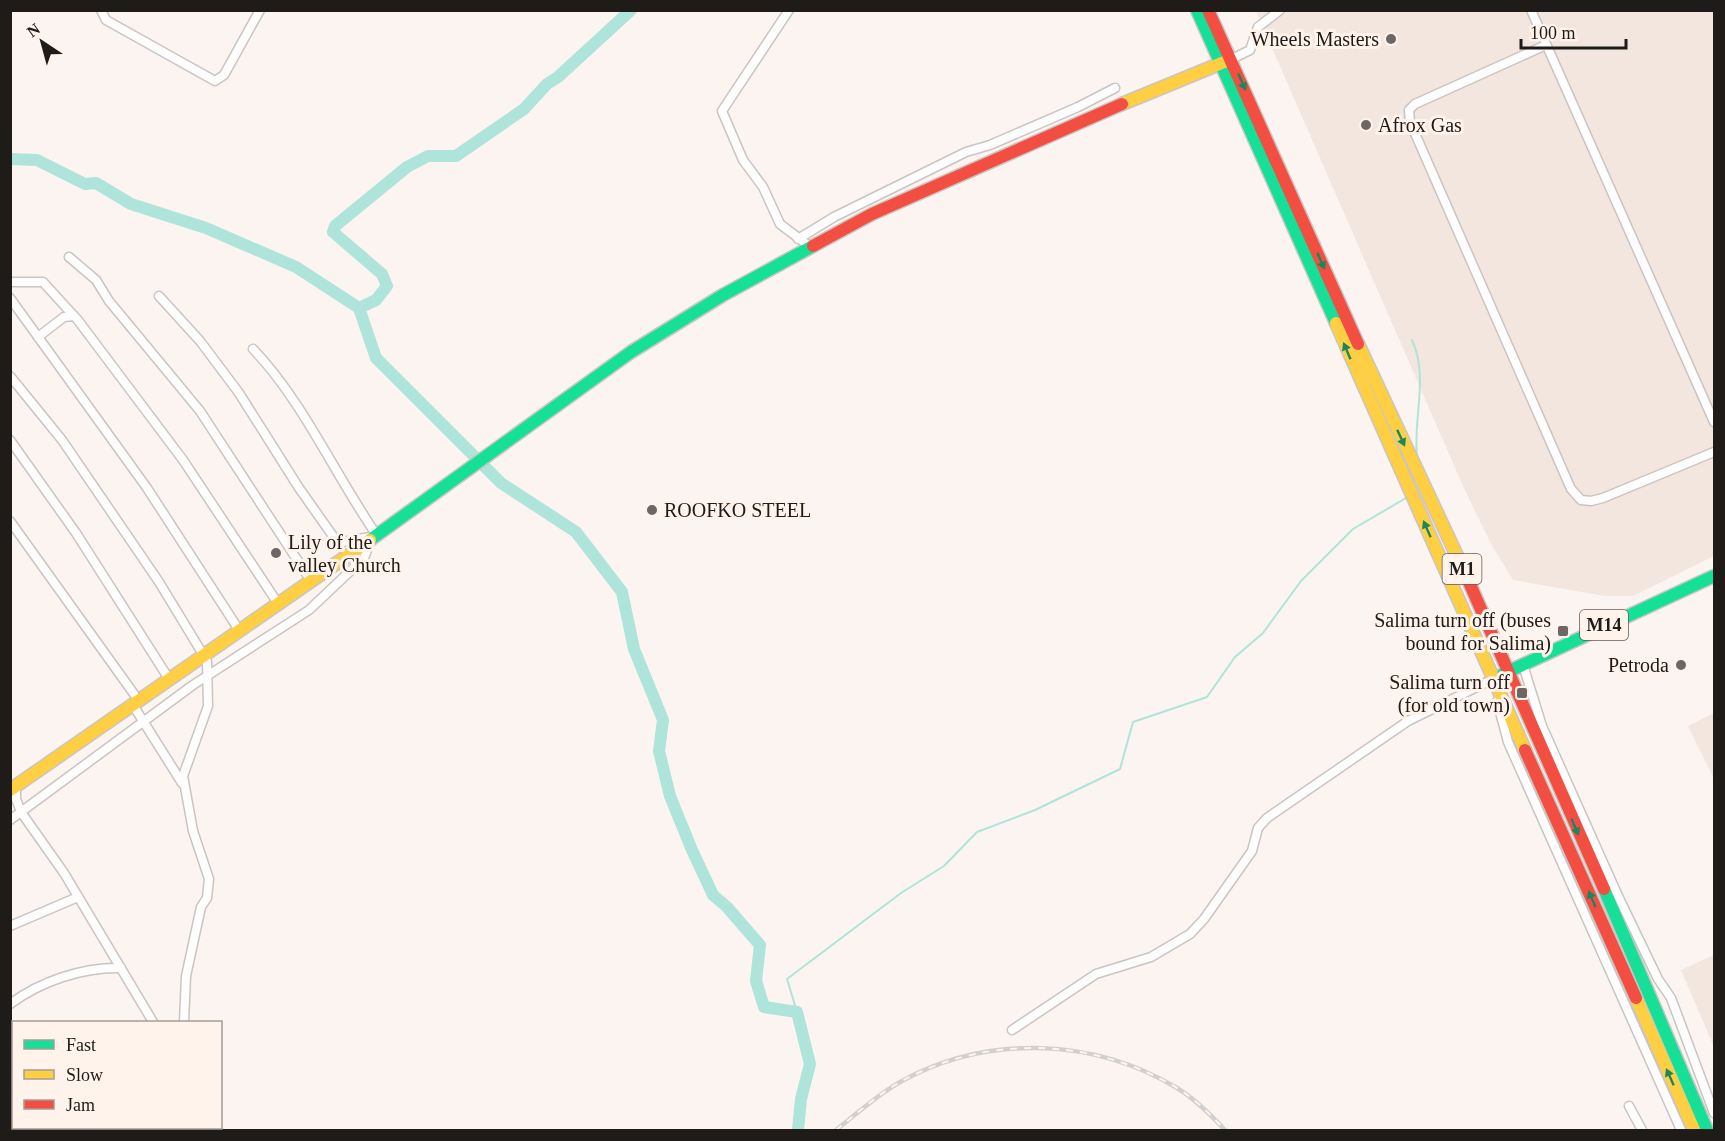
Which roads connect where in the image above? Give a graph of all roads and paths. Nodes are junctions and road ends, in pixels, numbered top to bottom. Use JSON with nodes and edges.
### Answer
{"nodes":[{"id":1,"x":101,"y":10,"type":"edge"},
{"id":2,"x":260,"y":10,"type":"edge"},
{"id":3,"x":789,"y":10,"type":"edge"},
{"id":4,"x":1197,"y":10,"type":"edge"},
{"id":5,"x":1208,"y":10,"type":"edge"},
{"id":6,"x":1280,"y":10,"type":"edge"},
{"id":7,"x":1531,"y":10,"type":"edge"},
{"id":8,"x":1546,"y":45,"type":"junction"},
{"id":9,"x":1226,"y":62,"type":"junction"},
{"id":10,"x":1115,"y":88,"type":"dead end"},
{"id":11,"x":798,"y":239,"type":"junction"},
{"id":12,"x":809,"y":246,"type":"junction"},
{"id":13,"x":69,"y":257,"type":"dead end"},
{"id":14,"x":10,"y":282,"type":"edge"},
{"id":15,"x":159,"y":296,"type":"dead end"},
{"id":16,"x":10,"y":298,"type":"edge"},
{"id":17,"x":74,"y":316,"type":"junction"},
{"id":18,"x":38,"y":337,"type":"junction"},
{"id":19,"x":253,"y":349,"type":"dead end"},
{"id":20,"x":10,"y":376,"type":"edge"},
{"id":21,"x":1714,"y":422,"type":"edge"},
{"id":22,"x":10,"y":440,"type":"edge"},
{"id":23,"x":1714,"y":452,"type":"edge"},
{"id":24,"x":10,"y":521,"type":"edge"},
{"id":25,"x":375,"y":535,"type":"junction"},
{"id":26,"x":1714,"y":576,"type":"edge"},
{"id":27,"x":311,"y":581,"type":"junction"},
{"id":28,"x":279,"y":605,"type":"junction"},
{"id":29,"x":239,"y":630,"type":"junction"},
{"id":30,"x":205,"y":655,"type":"junction"},
{"id":31,"x":1523,"y":665,"type":"junction"},
{"id":32,"x":1510,"y":671,"type":"junction"},
{"id":33,"x":207,"y":677,"type":"junction"},
{"id":34,"x":169,"y":680,"type":"junction"},
{"id":35,"x":1490,"y":680,"type":"junction"},
{"id":36,"x":136,"y":703,"type":"junction"},
{"id":37,"x":144,"y":722,"type":"junction"},
{"id":38,"x":184,"y":786,"type":"junction"},
{"id":39,"x":13,"y":788,"type":"edge"},
{"id":40,"x":21,"y":812,"type":"junction"},
{"id":41,"x":10,"y":820,"type":"edge"},
{"id":42,"x":78,"y":897,"type":"junction"},
{"id":43,"x":10,"y":926,"type":"edge"},
{"id":44,"x":121,"y":968,"type":"junction"},
{"id":45,"x":10,"y":1004,"type":"edge"},
{"id":46,"x":152,"y":1021,"type":"edge"},
{"id":47,"x":184,"y":1021,"type":"edge"},
{"id":48,"x":1012,"y":1030,"type":"dead end"},
{"id":49,"x":1629,"y":1106,"type":"dead end"},
{"id":50,"x":1714,"y":1113,"type":"edge"},
{"id":51,"x":1642,"y":1131,"type":"edge"},
{"id":52,"x":1681,"y":1131,"type":"edge"},
{"id":53,"x":1694,"y":1131,"type":"edge"},
{"id":54,"x":1707,"y":1131,"type":"edge"}],
"edges":[{"from":1,"to":2,"type":"street"},
{"from":3,"to":11,"type":"street"},
{"from":4,"to":9,"type":"main road","number":"M1"},
{"from":5,"to":9,"type":"main road","number":"M1"},
{"from":6,"to":9,"type":"street"},
{"from":7,"to":8,"type":"street"},
{"from":8,"to":21,"type":"street"},
{"from":8,"to":23,"type":"street"},
{"from":9,"to":12,"type":"main road"},
{"from":9,"to":32,"type":"main road","number":"M1","one_way":true},
{"from":35,"to":9,"type":"main road","number":"M1","one_way":true},
{"from":10,"to":11,"type":"street"},
{"from":11,"to":12,"type":"street"},
{"from":12,"to":25,"type":"main road"},
{"from":13,"to":27,"type":"street"},
{"from":14,"to":17,"type":"street"},
{"from":15,"to":25,"type":"street"},
{"from":16,"to":18,"type":"street"},
{"from":17,"to":18,"type":"street"},
{"from":17,"to":28,"type":"street"},
{"from":18,"to":29,"type":"street"},
{"from":19,"to":25,"type":"street"},
{"from":20,"to":30,"type":"street"},
{"from":22,"to":34,"type":"street"},
{"from":24,"to":36,"type":"street"},
{"from":25,"to":27,"type":"main road"},
{"from":25,"to":33,"type":"street"},
{"from":26,"to":31,"type":"main road","number":"M14"},
{"from":27,"to":28,"type":"main road"},
{"from":28,"to":29,"type":"main road"},
{"from":29,"to":30,"type":"main road"},
{"from":30,"to":33,"type":"street"},
{"from":30,"to":34,"type":"main road"},
{"from":31,"to":32,"type":"main road","number":"M14"},
{"from":31,"to":50,"type":"street"},
{"from":32,"to":35,"type":"main road","number":"M14"},
{"from":32,"to":54,"type":"main road","number":"M1","one_way":true},
{"from":33,"to":37,"type":"street"},
{"from":33,"to":38,"type":"street"},
{"from":34,"to":36,"type":"main road"},
{"from":35,"to":48,"type":"street"},
{"from":35,"to":52,"type":"street"},
{"from":53,"to":35,"type":"main road","number":"M1","one_way":true},
{"from":36,"to":37,"type":"street"},
{"from":36,"to":39,"type":"main road"},
{"from":37,"to":38,"type":"street"},
{"from":37,"to":40,"type":"street"},
{"from":38,"to":47,"type":"street"},
{"from":39,"to":40,"type":"street"},
{"from":40,"to":41,"type":"street"},
{"from":40,"to":42,"type":"street"},
{"from":42,"to":43,"type":"street"},
{"from":42,"to":44,"type":"street"},
{"from":44,"to":45,"type":"street"},
{"from":44,"to":46,"type":"street"},
{"from":49,"to":51,"type":"street"}]}
